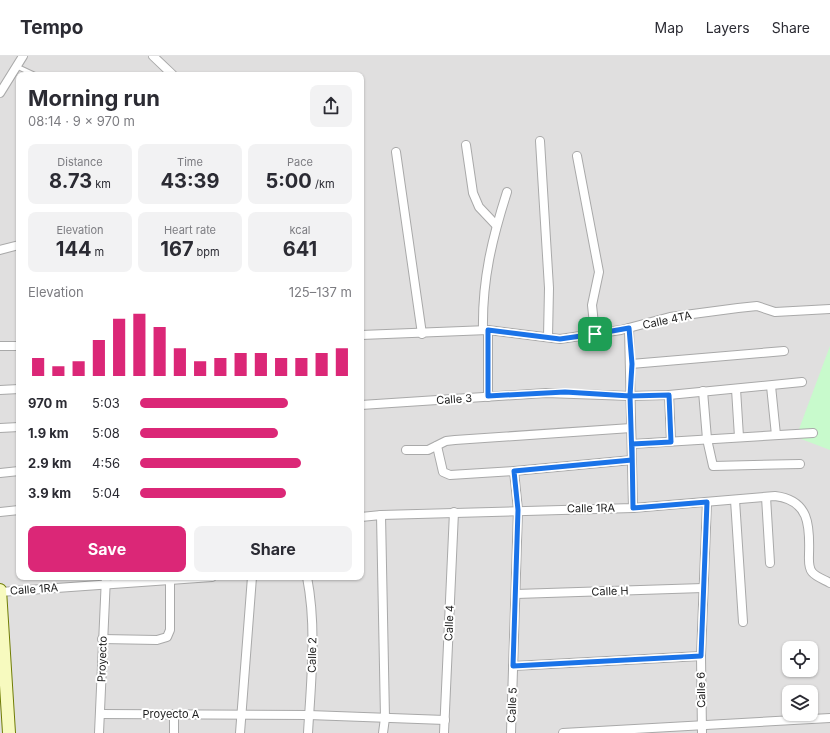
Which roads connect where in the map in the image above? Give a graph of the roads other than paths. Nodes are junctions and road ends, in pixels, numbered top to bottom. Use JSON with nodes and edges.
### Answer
{"nodes":[{"id":1,"x":23,"y":56,"type":"edge"},
{"id":2,"x":153,"y":56,"type":"edge"},
{"id":3,"x":18,"y":67,"type":"junction"},
{"id":4,"x":29,"y":72,"type":"edge"},
{"id":5,"x":170,"y":72,"type":"edge"},
{"id":6,"x":0,"y":93,"type":"edge"},
{"id":7,"x":540,"y":141,"type":"dead end"},
{"id":8,"x":466,"y":145,"type":"dead end"},
{"id":9,"x":396,"y":152,"type":"dead end"},
{"id":10,"x":577,"y":156,"type":"dead end"},
{"id":11,"x":507,"y":192,"type":"dead end"},
{"id":12,"x":496,"y":225,"type":"junction"},
{"id":13,"x":16,"y":246,"type":"edge"},
{"id":14,"x":0,"y":250,"type":"edge"},
{"id":15,"x":830,"y":309,"type":"edge"},
{"id":16,"x":629,"y":328,"type":"junction"},
{"id":17,"x":486,"y":330,"type":"junction"},
{"id":18,"x":422,"y":334,"type":"junction"},
{"id":19,"x":595,"y":334,"type":"junction"},
{"id":20,"x":364,"y":335,"type":"edge"},
{"id":21,"x":548,"y":337,"type":"junction"},
{"id":22,"x":0,"y":346,"type":"edge"},
{"id":23,"x":16,"y":346,"type":"edge"},
{"id":24,"x":784,"y":351,"type":"dead end"},
{"id":25,"x":632,"y":364,"type":"junction"},
{"id":26,"x":802,"y":382,"type":"dead end"},
{"id":27,"x":771,"y":386,"type":"junction"},
{"id":28,"x":16,"y":389,"type":"edge"},
{"id":29,"x":736,"y":389,"type":"junction"},
{"id":30,"x":0,"y":390,"type":"edge"},
{"id":31,"x":703,"y":391,"type":"junction"},
{"id":32,"x":669,"y":395,"type":"junction"},
{"id":33,"x":488,"y":396,"type":"junction"},
{"id":34,"x":630,"y":396,"type":"junction"},
{"id":35,"x":364,"y":405,"type":"edge"},
{"id":36,"x":16,"y":427,"type":"edge"},
{"id":37,"x":0,"y":428,"type":"edge"},
{"id":38,"x":632,"y":428,"type":"junction"},
{"id":39,"x":813,"y":433,"type":"dead end"},
{"id":40,"x":776,"y":435,"type":"junction"},
{"id":41,"x":739,"y":438,"type":"junction"},
{"id":42,"x":707,"y":439,"type":"junction"},
{"id":43,"x":671,"y":442,"type":"junction"},
{"id":44,"x":632,"y":444,"type":"junction"},
{"id":45,"x":437,"y":446,"type":"junction"},
{"id":46,"x":406,"y":450,"type":"dead end"},
{"id":47,"x":632,"y":460,"type":"junction"},
{"id":48,"x":800,"y":464,"type":"dead end"},
{"id":49,"x":16,"y":471,"type":"edge"},
{"id":50,"x":514,"y":471,"type":"junction"},
{"id":51,"x":0,"y":473,"type":"edge"},
{"id":52,"x":766,"y":497,"type":"junction"},
{"id":53,"x":735,"y":500,"type":"junction"},
{"id":54,"x":707,"y":502,"type":"junction"},
{"id":55,"x":633,"y":508,"type":"junction"},
{"id":56,"x":16,"y":510,"type":"edge"},
{"id":57,"x":518,"y":510,"type":"junction"},
{"id":58,"x":0,"y":512,"type":"edge"},
{"id":59,"x":454,"y":512,"type":"junction"},
{"id":60,"x":381,"y":514,"type":"junction"},
{"id":61,"x":364,"y":517,"type":"edge"},
{"id":62,"x":770,"y":563,"type":"dead end"},
{"id":63,"x":170,"y":580,"type":"joint"},
{"id":64,"x":252,"y":580,"type":"edge"},
{"id":65,"x":308,"y":580,"type":"edge"},
{"id":66,"x":106,"y":581,"type":"edge"},
{"id":67,"x":830,"y":583,"type":"edge"},
{"id":68,"x":703,"y":588,"type":"junction"},
{"id":69,"x":0,"y":591,"type":"edge"},
{"id":70,"x":516,"y":594,"type":"junction"},
{"id":71,"x":743,"y":622,"type":"dead end"},
{"id":72,"x":102,"y":639,"type":"junction"},
{"id":73,"x":701,"y":656,"type":"junction"},
{"id":74,"x":513,"y":666,"type":"junction"},
{"id":75,"x":100,"y":714,"type":"junction"},
{"id":76,"x":174,"y":714,"type":"junction"},
{"id":77,"x":241,"y":714,"type":"junction"},
{"id":78,"x":309,"y":715,"type":"junction"},
{"id":79,"x":385,"y":718,"type":"junction"},
{"id":80,"x":830,"y":718,"type":"edge"},
{"id":81,"x":445,"y":720,"type":"junction"},
{"id":82,"x":702,"y":730,"type":"edge"},
{"id":83,"x":9,"y":733,"type":"edge"},
{"id":84,"x":98,"y":733,"type":"edge"},
{"id":85,"x":174,"y":733,"type":"edge"},
{"id":86,"x":240,"y":733,"type":"edge"},
{"id":87,"x":308,"y":733,"type":"edge"},
{"id":88,"x":383,"y":733,"type":"edge"},
{"id":89,"x":444,"y":733,"type":"edge"},
{"id":90,"x":511,"y":733,"type":"edge"},
{"id":91,"x":563,"y":733,"type":"edge"}],
"edges":[{"from":1,"to":3,"type":"street"},
{"from":2,"to":5,"type":"street"},
{"from":3,"to":4,"type":"lane"},
{"from":3,"to":6,"type":"street"},
{"from":7,"to":21,"type":"street"},
{"from":8,"to":12,"type":"street"},
{"from":9,"to":18,"type":"street"},
{"from":10,"to":19,"type":"street"},
{"from":11,"to":12,"type":"street"},
{"from":12,"to":17,"type":"street"},
{"from":13,"to":14,"type":"street"},
{"from":15,"to":16,"type":"street","name":"Calle 4TA"},
{"from":16,"to":19,"type":"street","name":"Calle 4TA"},
{"from":16,"to":25,"type":"street"},
{"from":17,"to":18,"type":"street","name":"Calle 4TA"},
{"from":17,"to":21,"type":"street","name":"Calle 4TA"},
{"from":17,"to":33,"type":"street"},
{"from":18,"to":20,"type":"street","name":"Calle 4TA"},
{"from":19,"to":21,"type":"street","name":"Calle 4TA"},
{"from":22,"to":23,"type":"street"},
{"from":24,"to":25,"type":"street"},
{"from":25,"to":34,"type":"street"},
{"from":26,"to":27,"type":"street","name":"Calle 3"},
{"from":27,"to":29,"type":"street","name":"Calle 3"},
{"from":27,"to":40,"type":"street"},
{"from":28,"to":30,"type":"street"},
{"from":29,"to":31,"type":"street","name":"Calle 3"},
{"from":29,"to":41,"type":"street"},
{"from":31,"to":32,"type":"street","name":"Calle 3"},
{"from":31,"to":42,"type":"street"},
{"from":32,"to":34,"type":"street","name":"Calle 3"},
{"from":32,"to":43,"type":"street"},
{"from":33,"to":34,"type":"street","name":"Calle 3"},
{"from":33,"to":35,"type":"street","name":"Calle 3"},
{"from":34,"to":38,"type":"street"},
{"from":36,"to":37,"type":"street"},
{"from":38,"to":44,"type":"street"},
{"from":38,"to":45,"type":"street"},
{"from":39,"to":40,"type":"street"},
{"from":40,"to":41,"type":"street"},
{"from":41,"to":42,"type":"street"},
{"from":42,"to":43,"type":"street"},
{"from":42,"to":48,"type":"street"},
{"from":43,"to":44,"type":"street"},
{"from":44,"to":47,"type":"street"},
{"from":45,"to":46,"type":"street"},
{"from":45,"to":50,"type":"street"},
{"from":47,"to":50,"type":"street"},
{"from":47,"to":55,"type":"street"},
{"from":49,"to":51,"type":"street"},
{"from":50,"to":57,"type":"street","name":"Calle 5"},
{"from":52,"to":53,"type":"street","name":"Calle 1RA"},
{"from":52,"to":62,"type":"street"},
{"from":52,"to":67,"type":"street","name":"Calle 1RA"},
{"from":53,"to":54,"type":"street","name":"Calle 1RA"},
{"from":53,"to":71,"type":"street"},
{"from":54,"to":55,"type":"street","name":"Calle 1RA"},
{"from":54,"to":68,"type":"street","name":"Calle 6"},
{"from":55,"to":57,"type":"street","name":"Calle 1RA"},
{"from":56,"to":58,"type":"street"},
{"from":57,"to":59,"type":"street","name":"Calle 1RA"},
{"from":57,"to":70,"type":"street","name":"Calle 5"},
{"from":59,"to":60,"type":"street","name":"Calle 1RA"},
{"from":59,"to":81,"type":"street","name":"Calle 4"},
{"from":60,"to":61,"type":"street","name":"Calle 1RA"},
{"from":60,"to":79,"type":"street"},
{"from":63,"to":66,"type":"street","name":"Calle 1RA"},
{"from":63,"to":72,"type":"street"},
{"from":64,"to":77,"type":"street"},
{"from":65,"to":78,"type":"street","name":"Calle 2"},
{"from":66,"to":69,"type":"street","name":"Calle 1RA"},
{"from":66,"to":72,"type":"street","name":"Proyecto"},
{"from":68,"to":70,"type":"street","name":"Calle H"},
{"from":68,"to":73,"type":"street","name":"Calle 6"},
{"from":69,"to":83,"type":"main road"},
{"from":70,"to":74,"type":"street","name":"Calle 5"},
{"from":72,"to":75,"type":"street","name":"Proyecto"},
{"from":73,"to":74,"type":"street"},
{"from":73,"to":82,"type":"street","name":"Calle 6"},
{"from":74,"to":90,"type":"street","name":"Calle 5"},
{"from":75,"to":76,"type":"street","name":"Proyecto A"},
{"from":75,"to":84,"type":"street","name":"Proyecto"},
{"from":76,"to":77,"type":"street","name":"Proyecto A"},
{"from":76,"to":85,"type":"street"},
{"from":77,"to":78,"type":"street","name":"Proyecto A"},
{"from":77,"to":86,"type":"street"},
{"from":78,"to":79,"type":"street","name":"Proyecto A"},
{"from":78,"to":87,"type":"street","name":"Calle 2"},
{"from":79,"to":81,"type":"street","name":"Proyecto A"},
{"from":79,"to":88,"type":"street"},
{"from":80,"to":82,"type":"street"},
{"from":81,"to":89,"type":"street","name":"Calle 4"},
{"from":82,"to":91,"type":"street"}]}
